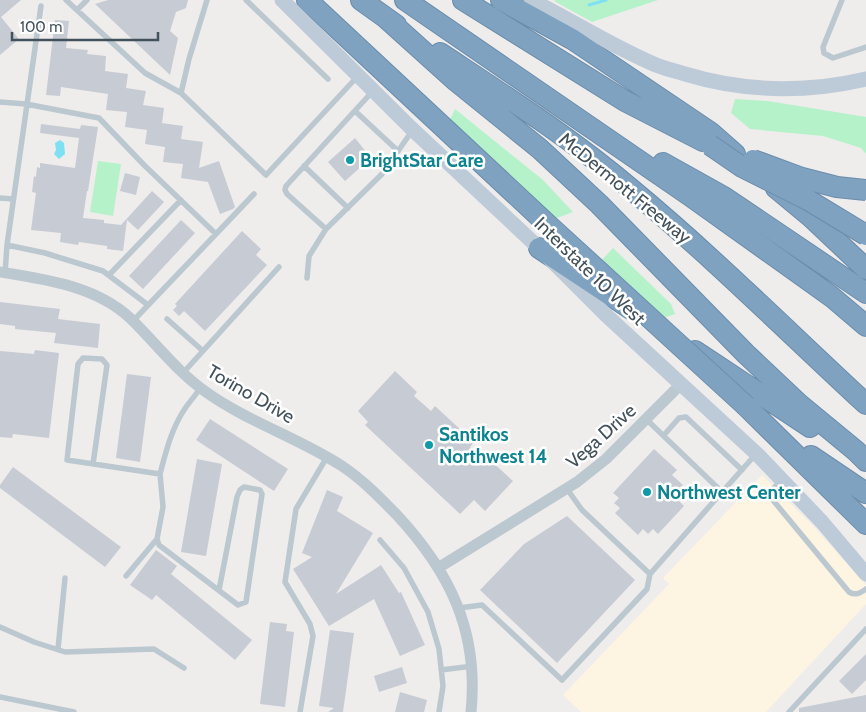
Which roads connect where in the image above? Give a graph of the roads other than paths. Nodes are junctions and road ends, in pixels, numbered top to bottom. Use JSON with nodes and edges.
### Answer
{"nodes":[{"id":1,"x":66,"y":0,"type":"edge"},
{"id":2,"x":87,"y":0,"type":"edge"},
{"id":3,"x":207,"y":0,"type":"edge"},
{"id":4,"x":246,"y":0,"type":"edge"},
{"id":5,"x":282,"y":0,"type":"edge"},
{"id":6,"x":307,"y":0,"type":"edge"},
{"id":7,"x":361,"y":0,"type":"edge"},
{"id":8,"x":405,"y":0,"type":"edge"},
{"id":9,"x":463,"y":0,"type":"edge"},
{"id":10,"x":501,"y":0,"type":"edge"},
{"id":11,"x":531,"y":0,"type":"edge"},
{"id":12,"x":842,"y":0,"type":"edge"},
{"id":13,"x":41,"y":6,"type":"dead end"},
{"id":14,"x":77,"y":10,"type":"junction"},
{"id":15,"x":386,"y":18,"type":"junction"},
{"id":16,"x":866,"y":47,"type":"edge"},
{"id":17,"x":359,"y":75,"type":"junction"},
{"id":18,"x":328,"y":79,"type":"dead end"},
{"id":19,"x":866,"y":79,"type":"edge"},
{"id":20,"x":374,"y":90,"type":"junction"},
{"id":21,"x":181,"y":94,"type":"junction"},
{"id":22,"x":0,"y":102,"type":"edge"},
{"id":23,"x":26,"y":104,"type":"junction"},
{"id":24,"x":355,"y":111,"type":"junction"},
{"id":25,"x":570,"y":112,"type":"junction"},
{"id":26,"x":414,"y":130,"type":"junction"},
{"id":27,"x":710,"y":145,"type":"junction"},
{"id":28,"x":398,"y":150,"type":"junction"},
{"id":29,"x":304,"y":166,"type":"junction"},
{"id":30,"x":866,"y":190,"type":"edge"},
{"id":31,"x":254,"y":194,"type":"dead end"},
{"id":32,"x":0,"y":198,"type":"edge"},
{"id":33,"x":13,"y":199,"type":"junction"},
{"id":34,"x":181,"y":200,"type":"junction"},
{"id":35,"x":348,"y":208,"type":"junction"},
{"id":36,"x":326,"y":230,"type":"junction"},
{"id":37,"x":216,"y":234,"type":"junction"},
{"id":38,"x":866,"y":235,"type":"edge"},
{"id":39,"x":7,"y":245,"type":"junction"},
{"id":40,"x":539,"y":248,"type":"junction"},
{"id":41,"x":279,"y":267,"type":"dead end"},
{"id":42,"x":866,"y":269,"type":"edge"},
{"id":43,"x":2,"y":273,"type":"edge"},
{"id":44,"x":109,"y":275,"type":"junction"},
{"id":45,"x":307,"y":278,"type":"dead end"},
{"id":46,"x":866,"y":293,"type":"edge"},
{"id":47,"x":148,"y":305,"type":"junction"},
{"id":48,"x":167,"y":319,"type":"dead end"},
{"id":49,"x":133,"y":321,"type":"junction"},
{"id":50,"x":866,"y":326,"type":"edge"},
{"id":51,"x":203,"y":351,"type":"junction"},
{"id":52,"x":183,"y":373,"type":"junction"},
{"id":53,"x":681,"y":384,"type":"junction"},
{"id":54,"x":200,"y":388,"type":"junction"},
{"id":55,"x":866,"y":404,"type":"edge"},
{"id":56,"x":746,"y":406,"type":"junction"},
{"id":57,"x":646,"y":419,"type":"junction"},
{"id":58,"x":664,"y":435,"type":"junction"},
{"id":59,"x":757,"y":454,"type":"junction"},
{"id":60,"x":326,"y":457,"type":"junction"},
{"id":61,"x":866,"y":461,"type":"edge"},
{"id":62,"x":93,"y":464,"type":"junction"},
{"id":63,"x":866,"y":469,"type":"edge"},
{"id":64,"x":742,"y":470,"type":"junction"},
{"id":65,"x":160,"y":474,"type":"junction"},
{"id":66,"x":782,"y":479,"type":"junction"},
{"id":67,"x":567,"y":489,"type":"junction"},
{"id":68,"x":722,"y":492,"type":"junction"},
{"id":69,"x":866,"y":493,"type":"edge"},
{"id":70,"x":866,"y":524,"type":"edge"},
{"id":71,"x":157,"y":539,"type":"junction"},
{"id":72,"x":380,"y":540,"type":"dead end"},
{"id":73,"x":438,"y":568,"type":"junction"},
{"id":74,"x":650,"y":574,"type":"junction"},
{"id":75,"x":866,"y":574,"type":"edge"},
{"id":76,"x":126,"y":576,"type":"dead end"},
{"id":77,"x":66,"y":578,"type":"dead end"},
{"id":78,"x":866,"y":589,"type":"edge"},
{"id":79,"x":219,"y":590,"type":"junction"},
{"id":80,"x":459,"y":608,"type":"junction"},
{"id":81,"x":0,"y":627,"type":"edge"},
{"id":82,"x":866,"y":629,"type":"edge"},
{"id":83,"x":58,"y":649,"type":"junction"},
{"id":84,"x":472,"y":666,"type":"junction"},
{"id":85,"x":184,"y":668,"type":"dead end"},
{"id":86,"x":441,"y":670,"type":"junction"},
{"id":87,"x":0,"y":698,"type":"edge"},
{"id":88,"x":74,"y":712,"type":"edge"},
{"id":89,"x":300,"y":712,"type":"edge"},
{"id":90,"x":439,"y":712,"type":"edge"},
{"id":91,"x":471,"y":712,"type":"edge"},
{"id":92,"x":789,"y":712,"type":"edge"}],
"edges":[{"from":1,"to":14,"type":"lane"},
{"from":2,"to":14,"type":"lane"},
{"from":3,"to":21,"type":"lane"},
{"from":4,"to":18,"type":"lane"},
{"from":5,"to":17,"type":"main road","name":"Interstate 10 West"},
{"from":6,"to":56,"type":"highway","bridge":true},
{"from":7,"to":15,"type":"highway","name":"McDermott Freeway"},
{"from":8,"to":25,"type":"highway","name":"McDermott Freeway"},
{"from":9,"to":27,"type":"highway"},
{"from":10,"to":42,"type":"highway"},
{"from":11,"to":19,"type":"main road"},
{"from":12,"to":16,"type":"lane"},
{"from":13,"to":23,"type":"lane"},
{"from":14,"to":21,"type":"lane"},
{"from":15,"to":55,"type":"highway","name":"McDermott Freeway"},
{"from":15,"to":61,"type":"highway"},
{"from":17,"to":20,"type":"main road","name":"Interstate 10 West"},
{"from":17,"to":21,"type":"lane"},
{"from":20,"to":24,"type":"lane"},
{"from":20,"to":26,"type":"main road","name":"Interstate 10 West"},
{"from":22,"to":23,"type":"lane"},
{"from":23,"to":33,"type":"lane"},
{"from":23,"to":34,"type":"lane"},
{"from":24,"to":28,"type":"lane"},
{"from":24,"to":29,"type":"lane"},
{"from":25,"to":46,"type":"highway"},
{"from":25,"to":50,"type":"highway","name":"McDermott Freeway"},
{"from":26,"to":28,"type":"lane"},
{"from":26,"to":40,"type":"main road","name":"Interstate 10 West"},
{"from":27,"to":30,"type":"highway","bridge":true},
{"from":27,"to":38,"type":"highway","bridge":true},
{"from":28,"to":35,"type":"lane"},
{"from":29,"to":35,"type":"lane"},
{"from":29,"to":36,"type":"lane"},
{"from":31,"to":37,"type":"lane"},
{"from":32,"to":33,"type":"lane"},
{"from":33,"to":39,"type":"lane"},
{"from":34,"to":37,"type":"lane"},
{"from":34,"to":44,"type":"lane"},
{"from":35,"to":36,"type":"lane"},
{"from":36,"to":45,"type":"lane"},
{"from":37,"to":47,"type":"lane"},
{"from":39,"to":43,"type":"lane"},
{"from":39,"to":44,"type":"lane"},
{"from":40,"to":53,"type":"main road","name":"Interstate 10 West"},
{"from":40,"to":63,"type":"highway"},
{"from":41,"to":51,"type":"lane"},
{"from":43,"to":49,"type":"street","name":"Torino Drive"},
{"from":44,"to":47,"type":"lane"},
{"from":47,"to":49,"type":"lane"},
{"from":48,"to":51,"type":"lane"},
{"from":49,"to":52,"type":"street","name":"Torino Drive"},
{"from":51,"to":52,"type":"lane"},
{"from":52,"to":54,"type":"street","name":"Torino Drive"},
{"from":53,"to":57,"type":"street","name":"Vega Drive"},
{"from":53,"to":59,"type":"main road","name":"Interstate 10 West"},
{"from":54,"to":60,"type":"street","name":"Torino Drive"},
{"from":54,"to":65,"type":"lane"},
{"from":56,"to":69,"type":"highway"},
{"from":56,"to":70,"type":"highway"},
{"from":57,"to":58,"type":"lane"},
{"from":57,"to":67,"type":"street","name":"Vega Drive"},
{"from":58,"to":64,"type":"lane"},
{"from":58,"to":68,"type":"lane"},
{"from":59,"to":64,"type":"lane"},
{"from":59,"to":66,"type":"main road","name":"Interstate 10 West"},
{"from":60,"to":73,"type":"street","name":"Torino Drive"},
{"from":60,"to":89,"type":"lane"},
{"from":62,"to":62,"type":"lane"},
{"from":62,"to":65,"type":"lane"},
{"from":64,"to":68,"type":"lane"},
{"from":65,"to":71,"type":"lane"},
{"from":66,"to":75,"type":"main road","name":"Interstate 10 West"},
{"from":66,"to":78,"type":"lane"},
{"from":67,"to":73,"type":"street","name":"Vega Drive"},
{"from":67,"to":74,"type":"lane"},
{"from":68,"to":74,"type":"lane"},
{"from":71,"to":76,"type":"lane"},
{"from":71,"to":79,"type":"lane"},
{"from":72,"to":86,"type":"lane"},
{"from":73,"to":80,"type":"street","name":"Torino Drive"},
{"from":74,"to":80,"type":"lane"},
{"from":77,"to":83,"type":"lane"},
{"from":79,"to":79,"type":"lane"},
{"from":80,"to":84,"type":"street","name":"Torino Drive"},
{"from":81,"to":83,"type":"lane"},
{"from":82,"to":92,"type":"lane"},
{"from":83,"to":85,"type":"lane"},
{"from":84,"to":86,"type":"lane"},
{"from":84,"to":91,"type":"street","name":"Torino Drive"},
{"from":86,"to":90,"type":"lane"},
{"from":87,"to":88,"type":"lane"}]}
